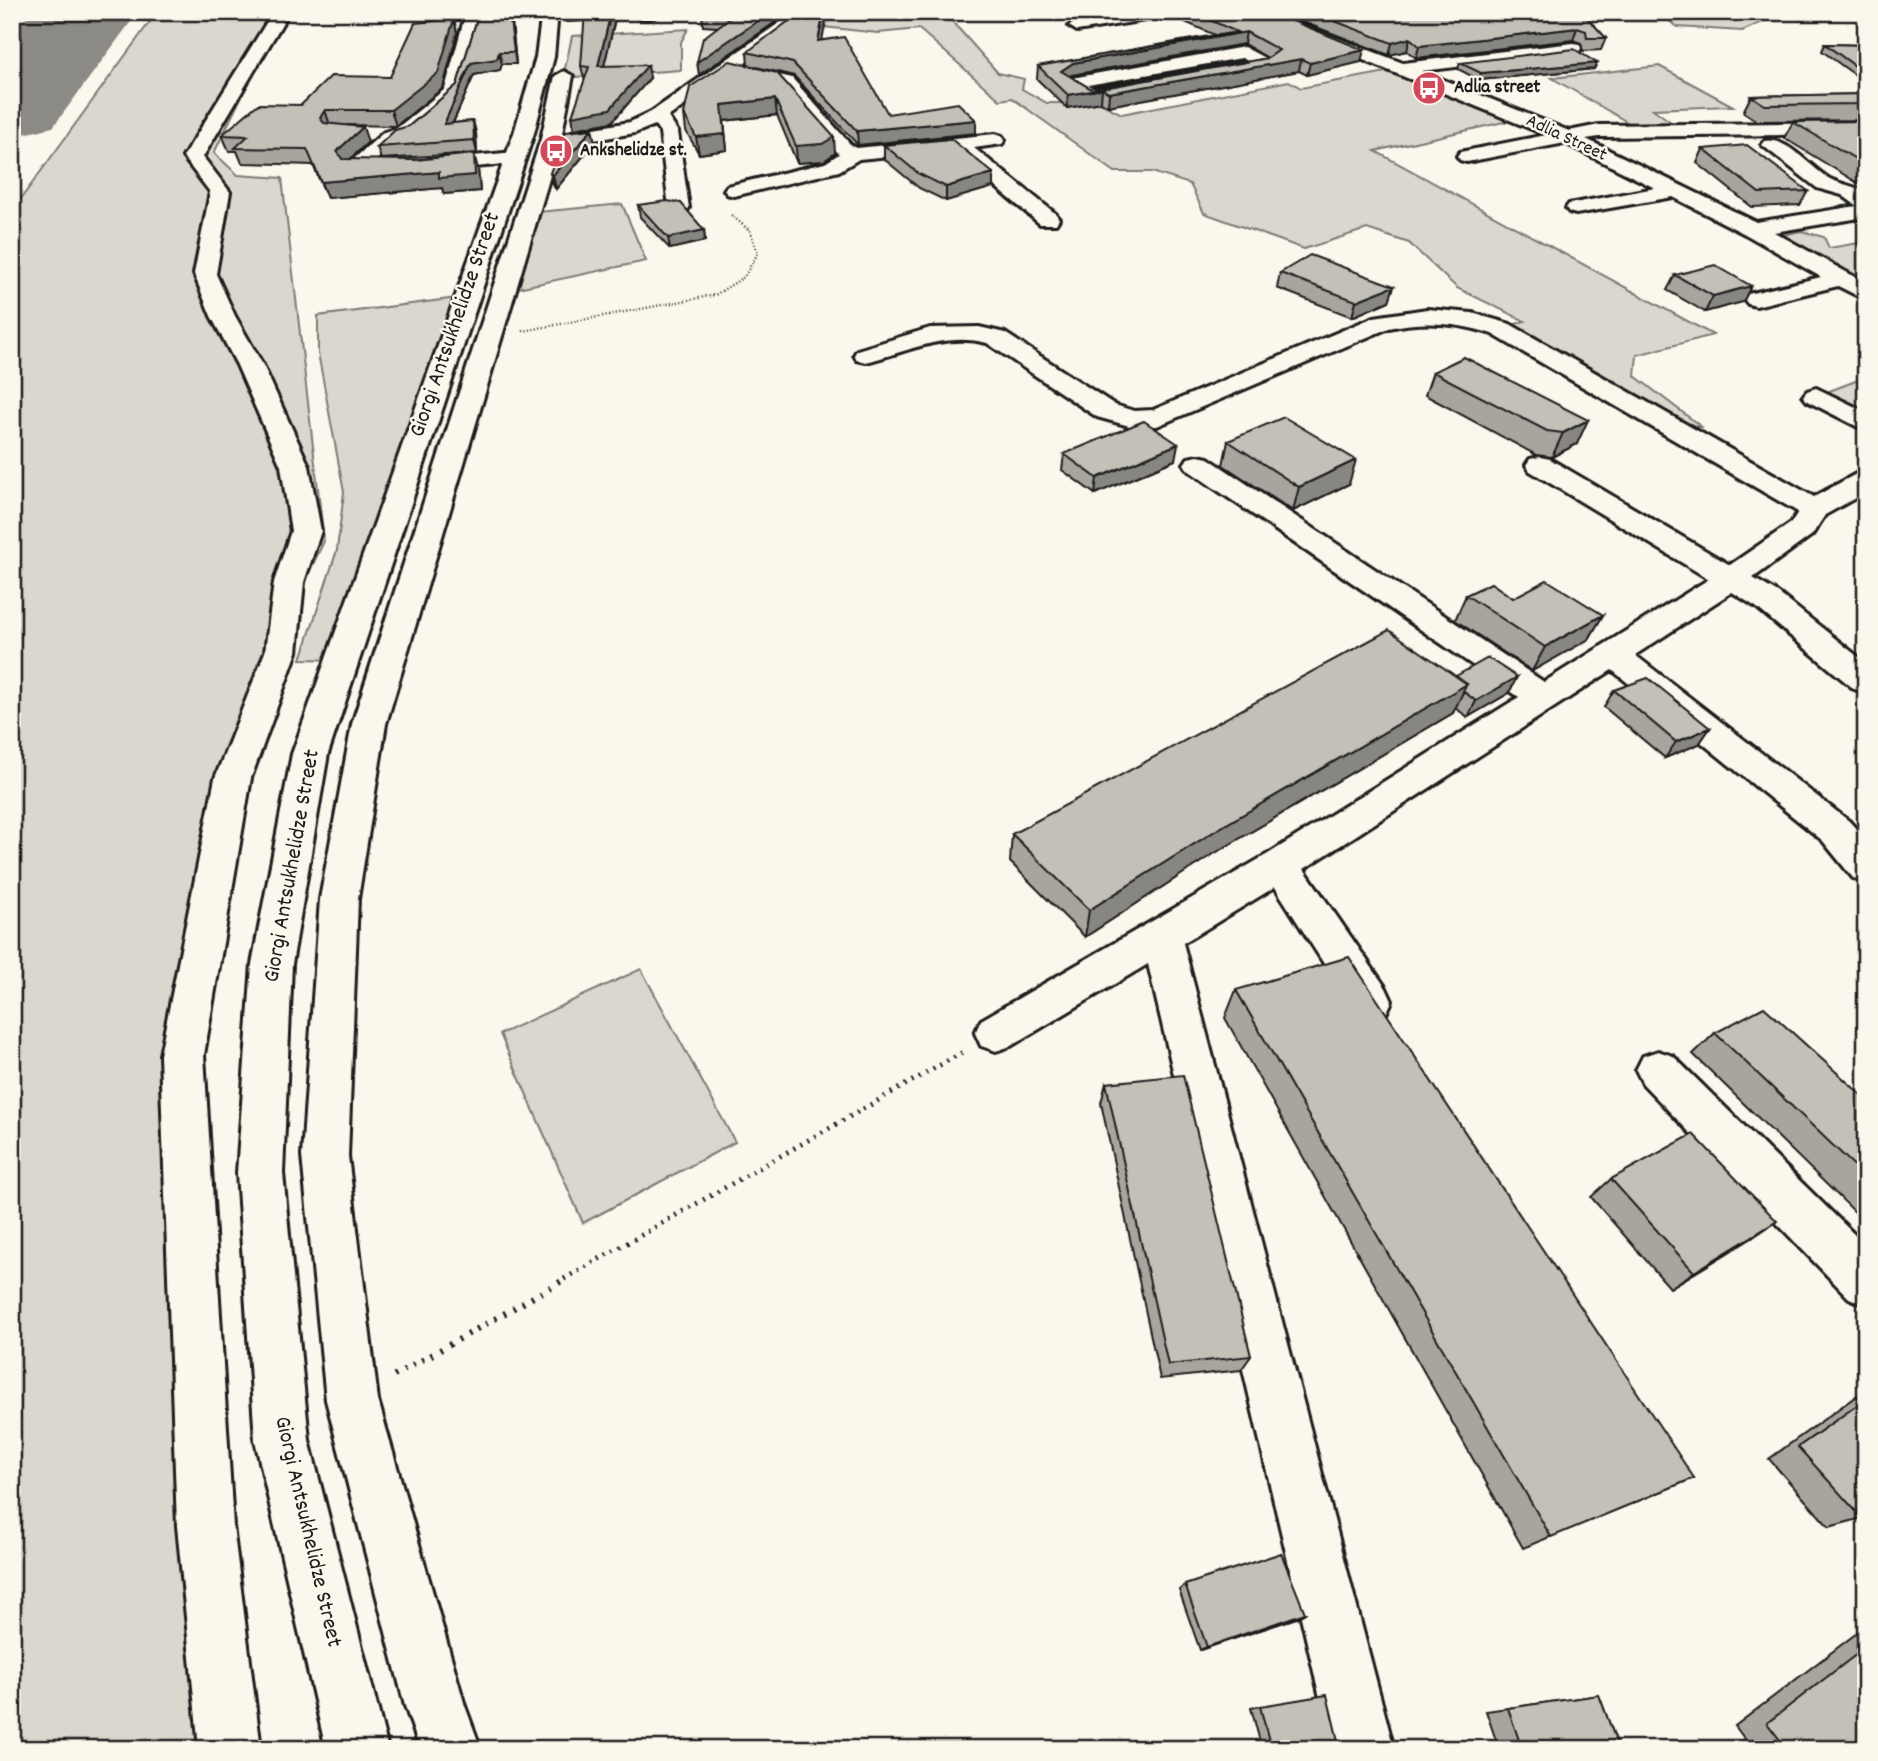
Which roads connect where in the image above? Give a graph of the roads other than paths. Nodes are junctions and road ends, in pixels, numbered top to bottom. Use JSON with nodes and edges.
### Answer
{"nodes":[{"id":1,"x":281,"y":12,"type":"edge"},
{"id":2,"x":614,"y":12,"type":"edge"},
{"id":3,"x":634,"y":12,"type":"edge"},
{"id":4,"x":807,"y":12,"type":"edge"},
{"id":5,"x":1164,"y":12,"type":"edge"},
{"id":6,"x":1254,"y":12,"type":"edge"},
{"id":7,"x":653,"y":13,"type":"edge"},
{"id":8,"x":473,"y":18,"type":"edge"},
{"id":9,"x":448,"y":26,"type":"edge"},
{"id":10,"x":1077,"y":26,"type":"dead end"},
{"id":11,"x":567,"y":27,"type":"edge"},
{"id":12,"x":1289,"y":27,"type":"junction"},
{"id":13,"x":1245,"y":42,"type":"junction"},
{"id":14,"x":1573,"y":48,"type":"edge"},
{"id":15,"x":1112,"y":63,"type":"edge"},
{"id":16,"x":729,"y":68,"type":"junction"},
{"id":17,"x":1402,"y":69,"type":"junction"},
{"id":18,"x":658,"y":116,"type":"junction"},
{"id":19,"x":1866,"y":128,"type":"edge"},
{"id":20,"x":364,"y":134,"type":"edge"},
{"id":21,"x":391,"y":136,"type":"junction"},
{"id":22,"x":1565,"y":136,"type":"junction"},
{"id":23,"x":571,"y":138,"type":"edge"},
{"id":24,"x":995,"y":140,"type":"dead end"},
{"id":25,"x":957,"y":144,"type":"junction"},
{"id":26,"x":1772,"y":145,"type":"dead end"},
{"id":27,"x":854,"y":153,"type":"junction"},
{"id":28,"x":1467,"y":156,"type":"dead end"},
{"id":29,"x":515,"y":158,"type":"junction"},
{"id":30,"x":734,"y":190,"type":"dead end"},
{"id":31,"x":1675,"y":191,"type":"junction"},
{"id":32,"x":678,"y":200,"type":"edge"},
{"id":33,"x":1866,"y":203,"type":"edge"},
{"id":34,"x":1576,"y":208,"type":"dead end"},
{"id":35,"x":1866,"y":211,"type":"edge"},
{"id":36,"x":1048,"y":219,"type":"dead end"},
{"id":37,"x":1753,"y":229,"type":"junction"},
{"id":38,"x":1840,"y":279,"type":"junction"},
{"id":39,"x":1866,"y":293,"type":"edge"},
{"id":40,"x":1756,"y":299,"type":"dead end"},
{"id":41,"x":866,"y":355,"type":"dead end"},
{"id":42,"x":1816,"y":396,"type":"dead end"},
{"id":43,"x":1866,"y":423,"type":"edge"},
{"id":44,"x":1198,"y":464,"type":"dead end"},
{"id":45,"x":1540,"y":465,"type":"dead end"},
{"id":46,"x":1866,"y":480,"type":"edge"},
{"id":47,"x":1814,"y":509,"type":"junction"},
{"id":48,"x":1731,"y":579,"type":"junction"},
{"id":49,"x":1613,"y":654,"type":"junction"},
{"id":50,"x":1866,"y":681,"type":"edge"},
{"id":51,"x":1544,"y":698,"type":"junction"},
{"id":52,"x":1281,"y":865,"type":"junction"},
{"id":53,"x":1866,"y":867,"type":"edge"},
{"id":54,"x":1161,"y":936,"type":"junction"},
{"id":55,"x":996,"y":1033,"type":"road end"},
{"id":56,"x":1396,"y":1040,"type":"edge"},
{"id":57,"x":1658,"y":1070,"type":"dead end"},
{"id":58,"x":1866,"y":1282,"type":"edge"},
{"id":59,"x":230,"y":1749,"type":"edge"},
{"id":60,"x":357,"y":1749,"type":"edge"},
{"id":61,"x":452,"y":1749,"type":"edge"},
{"id":62,"x":1363,"y":1749,"type":"edge"}],
"edges":[{"from":1,"to":59,"type":"street"},
{"from":2,"to":11,"type":"street"},
{"from":3,"to":7,"type":"street"},
{"from":4,"to":16,"type":"street"},
{"from":5,"to":10,"type":"street"},
{"from":6,"to":12,"type":"street","name":"Adlia Street"},
{"from":8,"to":9,"type":"street"},
{"from":8,"to":21,"type":"street"},
{"from":11,"to":29,"type":"street","name":"Giorgi Antsukhelidze Street"},
{"from":11,"to":61,"type":"street","name":"Giorgi Antsukhelidze Street"},
{"from":12,"to":13,"type":"street"},
{"from":12,"to":17,"type":"street","name":"Adlia Street"},
{"from":13,"to":13,"type":"street"},
{"from":13,"to":15,"type":"street"},
{"from":14,"to":17,"type":"street"},
{"from":16,"to":18,"type":"street"},
{"from":16,"to":27,"type":"street"},
{"from":17,"to":22,"type":"street","name":"Adlia Street"},
{"from":18,"to":23,"type":"street"},
{"from":18,"to":32,"type":"street"},
{"from":19,"to":22,"type":"street"},
{"from":20,"to":21,"type":"street"},
{"from":21,"to":29,"type":"street"},
{"from":22,"to":28,"type":"street"},
{"from":22,"to":31,"type":"street","name":"Adlia Street"},
{"from":24,"to":25,"type":"street"},
{"from":25,"to":27,"type":"street"},
{"from":25,"to":36,"type":"street"},
{"from":26,"to":33,"type":"street"},
{"from":27,"to":30,"type":"street"},
{"from":29,"to":60,"type":"street","name":"Giorgi Antsukhelidze Street"},
{"from":31,"to":34,"type":"street"},
{"from":31,"to":37,"type":"street","name":"Adlia Street"},
{"from":35,"to":37,"type":"street"},
{"from":37,"to":38,"type":"street","name":"Adlia Street"},
{"from":38,"to":39,"type":"street","name":"Adlia Street"},
{"from":38,"to":40,"type":"street"},
{"from":41,"to":47,"type":"street"},
{"from":42,"to":43,"type":"street"},
{"from":44,"to":51,"type":"street"},
{"from":45,"to":48,"type":"street"},
{"from":46,"to":47,"type":"street"},
{"from":47,"to":48,"type":"street"},
{"from":48,"to":49,"type":"street"},
{"from":48,"to":50,"type":"street"},
{"from":49,"to":51,"type":"street"},
{"from":49,"to":53,"type":"street"},
{"from":51,"to":52,"type":"street"},
{"from":52,"to":54,"type":"street"},
{"from":52,"to":56,"type":"street"},
{"from":54,"to":55,"type":"street"},
{"from":54,"to":62,"type":"street"},
{"from":57,"to":58,"type":"street"}]}
